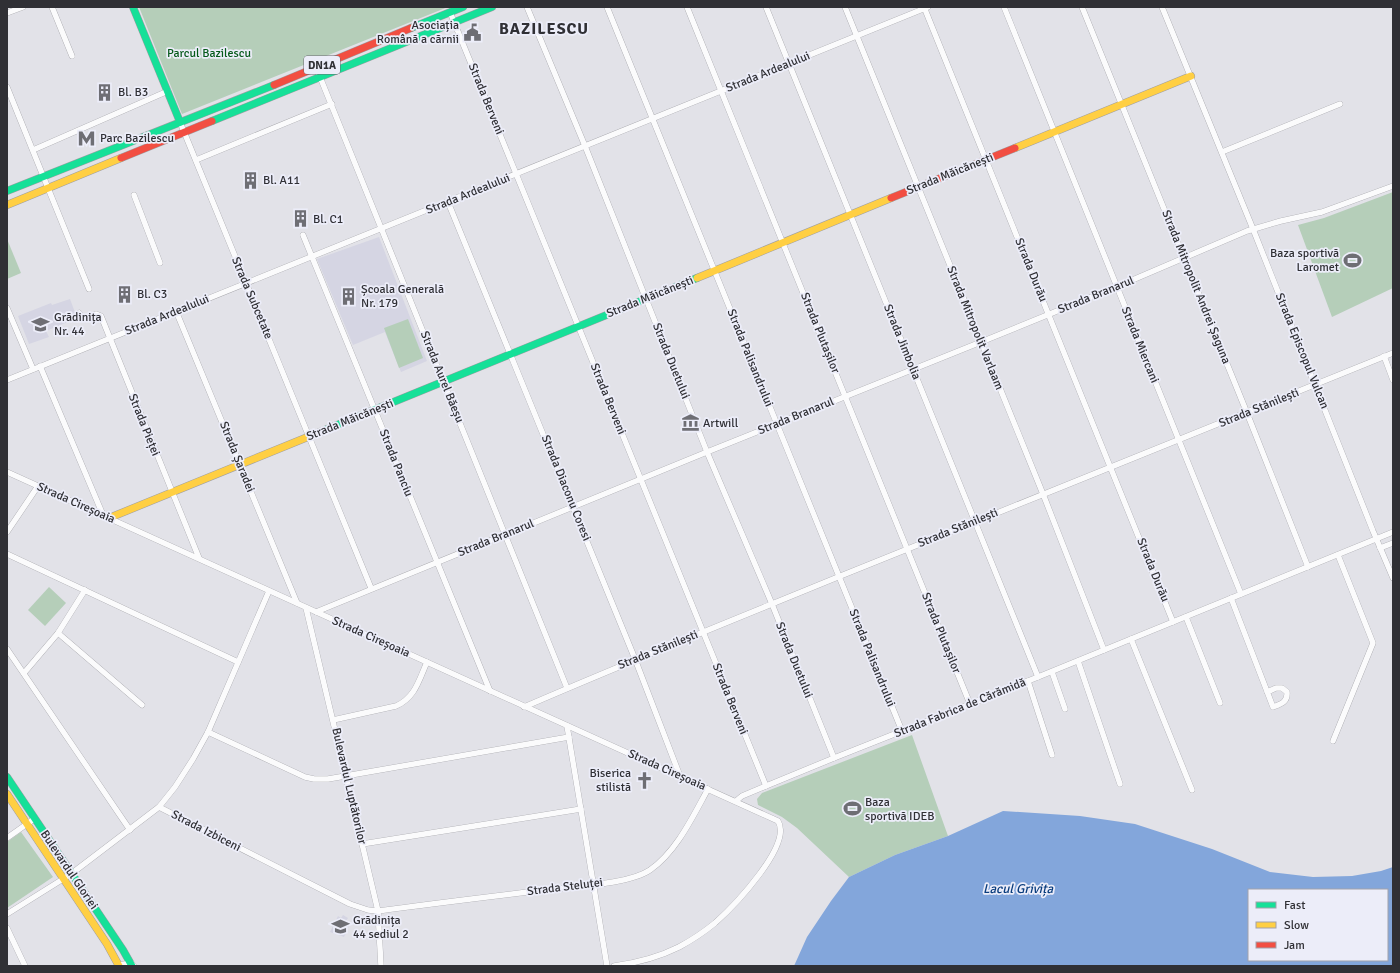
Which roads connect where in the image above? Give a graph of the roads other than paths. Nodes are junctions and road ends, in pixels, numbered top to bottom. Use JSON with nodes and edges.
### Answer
{"nodes":[{"id":1,"x":23,"y":7,"type":"edge"},
{"id":2,"x":52,"y":7,"type":"edge"},
{"id":3,"x":133,"y":7,"type":"edge"},
{"id":4,"x":463,"y":7,"type":"edge"},
{"id":5,"x":492,"y":7,"type":"edge"},
{"id":6,"x":527,"y":7,"type":"edge"},
{"id":7,"x":608,"y":7,"type":"edge"},
{"id":8,"x":687,"y":7,"type":"edge"},
{"id":9,"x":766,"y":7,"type":"edge"},
{"id":10,"x":844,"y":7,"type":"edge"},
{"id":11,"x":925,"y":7,"type":"edge"},
{"id":12,"x":1004,"y":7,"type":"edge"},
{"id":13,"x":1082,"y":7,"type":"edge"},
{"id":14,"x":1162,"y":7,"type":"edge"},
{"id":15,"x":450,"y":12,"type":"junction"},
{"id":16,"x":7,"y":13,"type":"edge"},
{"id":17,"x":454,"y":23,"type":"junction"},
{"id":18,"x":856,"y":36,"type":"junction"},
{"id":19,"x":72,"y":56,"type":"dead end"},
{"id":20,"x":789,"y":63,"type":"junction"},
{"id":21,"x":316,"y":67,"type":"junction"},
{"id":22,"x":1191,"y":76,"type":"junction"},
{"id":23,"x":321,"y":77,"type":"junction"},
{"id":24,"x":7,"y":87,"type":"edge"},
{"id":25,"x":168,"y":91,"type":"junction"},
{"id":26,"x":721,"y":91,"type":"junction"},
{"id":27,"x":332,"y":104,"type":"junction"},
{"id":28,"x":1122,"y":104,"type":"junction"},
{"id":29,"x":1340,"y":104,"type":"dead end"},
{"id":30,"x":653,"y":118,"type":"junction"},
{"id":31,"x":180,"y":122,"type":"junction"},
{"id":32,"x":1054,"y":132,"type":"junction"},
{"id":33,"x":185,"y":133,"type":"junction"},
{"id":34,"x":585,"y":146,"type":"junction"},
{"id":35,"x":33,"y":150,"type":"junction"},
{"id":36,"x":1222,"y":152,"type":"junction"},
{"id":37,"x":986,"y":159,"type":"junction"},
{"id":38,"x":196,"y":160,"type":"junction"},
{"id":39,"x":517,"y":174,"type":"junction"},
{"id":40,"x":44,"y":176,"type":"junction"},
{"id":41,"x":1393,"y":186,"type":"edge"},
{"id":42,"x":918,"y":187,"type":"junction"},
{"id":43,"x":49,"y":188,"type":"junction"},
{"id":44,"x":7,"y":191,"type":"edge"},
{"id":45,"x":134,"y":195,"type":"dead end"},
{"id":46,"x":448,"y":202,"type":"junction"},
{"id":47,"x":7,"y":205,"type":"edge"},
{"id":48,"x":851,"y":215,"type":"junction"},
{"id":49,"x":381,"y":229,"type":"junction"},
{"id":50,"x":1253,"y":229,"type":"junction"},
{"id":51,"x":303,"y":235,"type":"dead end"},
{"id":52,"x":782,"y":243,"type":"junction"},
{"id":53,"x":312,"y":257,"type":"junction"},
{"id":54,"x":1184,"y":258,"type":"junction"},
{"id":55,"x":160,"y":263,"type":"dead end"},
{"id":56,"x":714,"y":271,"type":"junction"},
{"id":57,"x":246,"y":283,"type":"junction"},
{"id":58,"x":1116,"y":287,"type":"junction"},
{"id":59,"x":89,"y":289,"type":"dead end"},
{"id":60,"x":646,"y":299,"type":"junction"},
{"id":61,"x":7,"y":308,"type":"edge"},
{"id":62,"x":176,"y":311,"type":"junction"},
{"id":63,"x":79,"y":312,"type":"dead end"},
{"id":64,"x":1050,"y":314,"type":"junction"},
{"id":65,"x":579,"y":326,"type":"junction"},
{"id":66,"x":109,"y":339,"type":"junction"},
{"id":67,"x":981,"y":342,"type":"junction"},
{"id":68,"x":1393,"y":352,"type":"edge"},
{"id":69,"x":511,"y":354,"type":"junction"},
{"id":70,"x":1384,"y":356,"type":"junction"},
{"id":71,"x":40,"y":366,"type":"junction"},
{"id":72,"x":33,"y":369,"type":"junction"},
{"id":73,"x":914,"y":370,"type":"junction"},
{"id":74,"x":7,"y":380,"type":"edge"},
{"id":75,"x":1393,"y":380,"type":"edge"},
{"id":76,"x":444,"y":382,"type":"junction"},
{"id":77,"x":1316,"y":385,"type":"junction"},
{"id":78,"x":846,"y":396,"type":"junction"},
{"id":79,"x":375,"y":410,"type":"junction"},
{"id":80,"x":1247,"y":413,"type":"junction"},
{"id":81,"x":777,"y":424,"type":"junction"},
{"id":82,"x":309,"y":437,"type":"junction"},
{"id":83,"x":1179,"y":440,"type":"junction"},
{"id":84,"x":707,"y":452,"type":"junction"},
{"id":85,"x":240,"y":465,"type":"junction"},
{"id":86,"x":1111,"y":466,"type":"junction"},
{"id":87,"x":7,"y":472,"type":"edge"},
{"id":88,"x":641,"y":479,"type":"junction"},
{"id":89,"x":38,"y":486,"type":"junction"},
{"id":90,"x":172,"y":492,"type":"junction"},
{"id":91,"x":1043,"y":494,"type":"junction"},
{"id":92,"x":573,"y":507,"type":"junction"},
{"id":93,"x":106,"y":516,"type":"junction"},
{"id":94,"x":975,"y":521,"type":"junction"},
{"id":95,"x":7,"y":532,"type":"edge"},
{"id":96,"x":1393,"y":532,"type":"edge"},
{"id":97,"x":505,"y":534,"type":"junction"},
{"id":98,"x":1376,"y":540,"type":"junction"},
{"id":99,"x":1393,"y":543,"type":"edge"},
{"id":100,"x":1380,"y":548,"type":"junction"},
{"id":101,"x":907,"y":549,"type":"junction"},
{"id":102,"x":7,"y":554,"type":"edge"},
{"id":103,"x":1338,"y":555,"type":"junction"},
{"id":104,"x":199,"y":558,"type":"junction"},
{"id":105,"x":436,"y":562,"type":"junction"},
{"id":106,"x":1308,"y":567,"type":"junction"},
{"id":107,"x":839,"y":577,"type":"junction"},
{"id":108,"x":1393,"y":578,"type":"edge"},
{"id":109,"x":371,"y":588,"type":"junction"},
{"id":110,"x":85,"y":590,"type":"junction"},
{"id":111,"x":269,"y":591,"type":"junction"},
{"id":112,"x":1241,"y":594,"type":"junction"},
{"id":113,"x":1231,"y":598,"type":"junction"},
{"id":114,"x":297,"y":603,"type":"junction"},
{"id":115,"x":772,"y":604,"type":"junction"},
{"id":116,"x":306,"y":608,"type":"junction"},
{"id":117,"x":316,"y":612,"type":"junction"},
{"id":118,"x":1186,"y":617,"type":"junction"},
{"id":119,"x":1173,"y":622,"type":"junction"},
{"id":120,"x":703,"y":632,"type":"junction"},
{"id":121,"x":58,"y":633,"type":"junction"},
{"id":122,"x":1132,"y":642,"type":"junction"},
{"id":123,"x":7,"y":649,"type":"edge"},
{"id":124,"x":1104,"y":650,"type":"junction"},
{"id":125,"x":635,"y":659,"type":"junction"},
{"id":126,"x":1078,"y":661,"type":"junction"},
{"id":127,"x":238,"y":662,"type":"junction"},
{"id":128,"x":427,"y":662,"type":"junction"},
{"id":129,"x":1052,"y":672,"type":"junction"},
{"id":130,"x":24,"y":673,"type":"junction"},
{"id":131,"x":1038,"y":677,"type":"junction"},
{"id":132,"x":1028,"y":681,"type":"junction"},
{"id":133,"x":567,"y":688,"type":"junction"},
{"id":134,"x":490,"y":691,"type":"junction"},
{"id":135,"x":1268,"y":692,"type":"dead end"},
{"id":136,"x":1220,"y":702,"type":"dead end"},
{"id":137,"x":970,"y":704,"type":"junction"},
{"id":138,"x":142,"y":705,"type":"dead end"},
{"id":139,"x":524,"y":707,"type":"junction"},
{"id":140,"x":1065,"y":709,"type":"dead end"},
{"id":141,"x":334,"y":720,"type":"junction"},
{"id":142,"x":567,"y":726,"type":"junction"},
{"id":143,"x":902,"y":731,"type":"junction"},
{"id":144,"x":208,"y":732,"type":"junction"},
{"id":145,"x":569,"y":737,"type":"junction"},
{"id":146,"x":1334,"y":741,"type":"dead end"},
{"id":147,"x":1052,"y":755,"type":"dead end"},
{"id":148,"x":834,"y":758,"type":"junction"},
{"id":149,"x":346,"y":775,"type":"junction"},
{"id":150,"x":680,"y":776,"type":"junction"},
{"id":151,"x":7,"y":777,"type":"edge"},
{"id":152,"x":1120,"y":784,"type":"dead end"},
{"id":153,"x":766,"y":786,"type":"junction"},
{"id":154,"x":708,"y":789,"type":"junction"},
{"id":155,"x":1192,"y":790,"type":"dead end"},
{"id":156,"x":7,"y":794,"type":"edge"},
{"id":157,"x":736,"y":801,"type":"junction"},
{"id":158,"x":158,"y":807,"type":"junction"},
{"id":159,"x":581,"y":809,"type":"junction"},
{"id":160,"x":34,"y":819,"type":"junction"},
{"id":161,"x":27,"y":824,"type":"junction"},
{"id":162,"x":130,"y":830,"type":"junction"},
{"id":163,"x":7,"y":838,"type":"edge"},
{"id":164,"x":362,"y":844,"type":"junction"},
{"id":165,"x":71,"y":874,"type":"junction"},
{"id":166,"x":63,"y":879,"type":"junction"},
{"id":167,"x":593,"y":884,"type":"junction"},
{"id":168,"x":378,"y":911,"type":"junction"},
{"id":169,"x":7,"y":914,"type":"edge"},
{"id":170,"x":7,"y":928,"type":"edge"},
{"id":171,"x":132,"y":965,"type":"edge"},
{"id":172,"x":25,"y":966,"type":"edge"},
{"id":173,"x":119,"y":966,"type":"edge"},
{"id":174,"x":380,"y":966,"type":"edge"},
{"id":175,"x":607,"y":966,"type":"edge"},
{"id":176,"x":614,"y":966,"type":"edge"}],
"edges":[{"from":1,"to":16,"type":"street"},
{"from":2,"to":19,"type":"street"},
{"from":3,"to":25,"type":"street","name":"Strada Subcetate"},
{"from":4,"to":15,"type":"street","number":"DN1A"},
{"from":5,"to":17,"type":"street","number":"DN1A"},
{"from":6,"to":34,"type":"street","name":"Strada Duetului"},
{"from":7,"to":30,"type":"street","name":"Strada Palisandrului"},
{"from":8,"to":26,"type":"street","name":"Strada Plutașilor"},
{"from":9,"to":20,"type":"street","name":"Strada Jimbolia"},
{"from":10,"to":18,"type":"street","name":"Strada Mitropolit Varlaam"},
{"from":11,"to":18,"type":"street","name":"Strada Ardealului"},
{"from":11,"to":37,"type":"street","name":"Strada Durău"},
{"from":12,"to":32,"type":"street","name":"Strada Miercani"},
{"from":13,"to":28,"type":"street","name":"Strada Mitropolit Andrei Șaguna"},
{"from":14,"to":22,"type":"street","name":"Strada Episcopul Vulcan"},
{"from":15,"to":17,"type":"street","name":"Strada Berveni"},
{"from":15,"to":21,"type":"street","number":"DN1A"},
{"from":17,"to":23,"type":"street","number":"DN1A"},
{"from":17,"to":39,"type":"street","name":"Strada Berveni"},
{"from":18,"to":20,"type":"street","name":"Strada Ardealului"},
{"from":18,"to":42,"type":"street","name":"Strada Mitropolit Varlaam"},
{"from":20,"to":26,"type":"street","name":"Strada Ardealului"},
{"from":20,"to":48,"type":"street","name":"Strada Jimbolia"},
{"from":21,"to":23,"type":"street","name":"Strada Aurel Băeșu"},
{"from":21,"to":31,"type":"street","number":"DN1A"},
{"from":22,"to":28,"type":"street","name":"Strada Măicănești"},
{"from":22,"to":36,"type":"street","name":"Strada Episcopul Vulcan"},
{"from":23,"to":27,"type":"street","name":"Strada Aurel Băeșu"},
{"from":23,"to":33,"type":"street","number":"DN1A"},
{"from":24,"to":35,"type":"street"},
{"from":25,"to":31,"type":"street","name":"Strada Subcetate"},
{"from":25,"to":35,"type":"street"},
{"from":26,"to":30,"type":"street","name":"Strada Ardealului"},
{"from":26,"to":52,"type":"street","name":"Strada Plutașilor"},
{"from":27,"to":38,"type":"street"},
{"from":27,"to":49,"type":"street","name":"Strada Aurel Băeșu"},
{"from":28,"to":32,"type":"street","name":"Strada Măicănești"},
{"from":28,"to":54,"type":"street","name":"Strada Mitropolit Andrei Șaguna"},
{"from":29,"to":36,"type":"street"},
{"from":30,"to":34,"type":"street","name":"Strada Ardealului"},
{"from":30,"to":56,"type":"street","name":"Strada Palisandrului"},
{"from":31,"to":33,"type":"street","name":"Strada Subcetate"},
{"from":31,"to":40,"type":"street","number":"DN1A"},
{"from":32,"to":37,"type":"street","name":"Strada Măicănești"},
{"from":32,"to":58,"type":"street","name":"Strada Miercani"},
{"from":33,"to":38,"type":"street","name":"Strada Subcetate"},
{"from":33,"to":43,"type":"street","number":"DN1A"},
{"from":34,"to":39,"type":"street","name":"Strada Ardealului"},
{"from":34,"to":60,"type":"street","name":"Strada Duetului"},
{"from":35,"to":40,"type":"street"},
{"from":36,"to":50,"type":"street","name":"Strada Episcopul Vulcan"},
{"from":37,"to":42,"type":"street","name":"Strada Măicănești"},
{"from":37,"to":64,"type":"street","name":"Strada Durău"},
{"from":38,"to":57,"type":"street","name":"Strada Subcetate"},
{"from":39,"to":46,"type":"street","name":"Strada Ardealului"},
{"from":39,"to":65,"type":"street","name":"Strada Berveni"},
{"from":40,"to":43,"type":"street"},
{"from":40,"to":44,"type":"street","number":"DN1A"},
{"from":41,"to":50,"type":"street","name":"Strada Branarul"},
{"from":42,"to":48,"type":"street","name":"Strada Măicănești"},
{"from":42,"to":67,"type":"street","name":"Strada Mitropolit Varlaam"},
{"from":43,"to":47,"type":"street","number":"DN1A"},
{"from":43,"to":59,"type":"street"},
{"from":45,"to":55,"type":"street"},
{"from":46,"to":49,"type":"street","name":"Strada Ardealului"},
{"from":46,"to":69,"type":"street","name":"Strada Diaconu Coresi"},
{"from":48,"to":52,"type":"street","name":"Strada Măicănești"},
{"from":48,"to":73,"type":"street","name":"Strada Jimbolia"},
{"from":49,"to":53,"type":"street","name":"Strada Ardealului"},
{"from":49,"to":76,"type":"street","name":"Strada Aurel Băeșu"},
{"from":50,"to":54,"type":"street","name":"Strada Branarul"},
{"from":50,"to":77,"type":"street","name":"Strada Episcopul Vulcan"},
{"from":51,"to":53,"type":"street","name":"Strada Panciu"},
{"from":52,"to":56,"type":"street","name":"Strada Măicănești"},
{"from":52,"to":78,"type":"street","name":"Strada Plutașilor"},
{"from":53,"to":57,"type":"street","name":"Strada Ardealului"},
{"from":53,"to":79,"type":"street","name":"Strada Panciu"},
{"from":54,"to":58,"type":"street","name":"Strada Branarul"},
{"from":54,"to":80,"type":"street","name":"Strada Mitropolit Andrei Șaguna"},
{"from":56,"to":60,"type":"street","name":"Strada Măicănești"},
{"from":56,"to":81,"type":"street","name":"Strada Palisandrului"},
{"from":57,"to":62,"type":"street","name":"Strada Ardealului"},
{"from":57,"to":82,"type":"street","name":"Strada Subcetate"},
{"from":58,"to":64,"type":"street","name":"Strada Branarul"},
{"from":58,"to":83,"type":"street","name":"Strada Miercani"},
{"from":60,"to":65,"type":"street","name":"Strada Măicănești"},
{"from":60,"to":84,"type":"street","name":"Strada Duetului"},
{"from":61,"to":72,"type":"street"},
{"from":62,"to":66,"type":"street","name":"Strada Ardealului"},
{"from":62,"to":85,"type":"street","name":"Strada Șaradei"},
{"from":63,"to":66,"type":"street","name":"Strada Pieței"},
{"from":64,"to":67,"type":"street","name":"Strada Branarul"},
{"from":64,"to":86,"type":"street","name":"Strada Durău"},
{"from":65,"to":69,"type":"street","name":"Strada Măicănești"},
{"from":65,"to":88,"type":"street","name":"Strada Berveni"},
{"from":66,"to":71,"type":"street","name":"Strada Ardealului"},
{"from":66,"to":90,"type":"street","name":"Strada Pieței"},
{"from":67,"to":73,"type":"street","name":"Strada Branarul"},
{"from":67,"to":91,"type":"street","name":"Strada Mitropolit Varlaam"},
{"from":68,"to":70,"type":"street","name":"Strada Stănilești"},
{"from":69,"to":76,"type":"street","name":"Strada Măicănești"},
{"from":69,"to":92,"type":"street","name":"Strada Diaconu Coresi"},
{"from":70,"to":75,"type":"street"},
{"from":70,"to":77,"type":"street","name":"Strada Stănilești"},
{"from":71,"to":72,"type":"street","name":"Strada Ardealului"},
{"from":71,"to":93,"type":"street"},
{"from":72,"to":74,"type":"street","name":"Strada Ardealului"},
{"from":73,"to":78,"type":"street","name":"Strada Branarul"},
{"from":73,"to":94,"type":"street","name":"Strada Jimbolia"},
{"from":76,"to":79,"type":"street","name":"Strada Măicănești"},
{"from":76,"to":97,"type":"street","name":"Strada Aurel Băeșu"},
{"from":77,"to":80,"type":"street","name":"Strada Stănilești"},
{"from":77,"to":98,"type":"street","name":"Strada Episcopul Vulcan"},
{"from":78,"to":81,"type":"street","name":"Strada Branarul"},
{"from":78,"to":101,"type":"street","name":"Strada Plutașilor"},
{"from":79,"to":82,"type":"street","name":"Strada Măicănești"},
{"from":79,"to":105,"type":"street","name":"Strada Panciu"},
{"from":80,"to":83,"type":"street","name":"Strada Stănilești"},
{"from":80,"to":106,"type":"street","name":"Strada Mitropolit Andrei Șaguna"},
{"from":81,"to":84,"type":"street","name":"Strada Branarul"},
{"from":81,"to":107,"type":"street","name":"Strada Palisandrului"},
{"from":82,"to":85,"type":"street","name":"Strada Măicănești"},
{"from":82,"to":109,"type":"street","name":"Strada Subcetate"},
{"from":83,"to":86,"type":"street","name":"Strada Stănilești"},
{"from":83,"to":112,"type":"street","name":"Strada Miercani"},
{"from":84,"to":88,"type":"street","name":"Strada Branarul"},
{"from":84,"to":115,"type":"street","name":"Strada Duetului"},
{"from":85,"to":90,"type":"street","name":"Strada Măicănești"},
{"from":85,"to":114,"type":"street","name":"Strada Șaradei"},
{"from":86,"to":91,"type":"street","name":"Strada Stănilești"},
{"from":86,"to":119,"type":"street","name":"Strada Durău"},
{"from":87,"to":89,"type":"street","name":"Strada Cireșoaia"},
{"from":88,"to":92,"type":"street","name":"Strada Branarul"},
{"from":88,"to":120,"type":"street","name":"Strada Berveni"},
{"from":89,"to":93,"type":"street","name":"Strada Cireșoaia"},
{"from":89,"to":95,"type":"street"},
{"from":90,"to":93,"type":"street","name":"Strada Măicănești"},
{"from":90,"to":104,"type":"street","name":"Strada Pieței"},
{"from":91,"to":94,"type":"street","name":"Strada Stănilești"},
{"from":91,"to":124,"type":"street","name":"Strada Mitropolit Varlaam"},
{"from":92,"to":97,"type":"street","name":"Strada Branarul"},
{"from":92,"to":125,"type":"street","name":"Strada Diaconu Coresi"},
{"from":93,"to":104,"type":"street","name":"Strada Cireșoaia"},
{"from":94,"to":101,"type":"street","name":"Strada Stănilești"},
{"from":94,"to":131,"type":"street","name":"Strada Jimbolia"},
{"from":96,"to":98,"type":"street","name":"Strada Fabrica de Cărămidă"},
{"from":97,"to":105,"type":"street","name":"Strada Branarul"},
{"from":97,"to":133,"type":"street","name":"Strada Aurel Băeșu"},
{"from":98,"to":100,"type":"street","name":"Strada Episcopul Vulcan"},
{"from":98,"to":103,"type":"street","name":"Strada Fabrica de Cărămidă"},
{"from":99,"to":100,"type":"street"},
{"from":100,"to":108,"type":"street","name":"Strada Episcopul Vulcan"},
{"from":101,"to":107,"type":"street","name":"Strada Stănilești"},
{"from":101,"to":137,"type":"street","name":"Strada Plutașilor"},
{"from":102,"to":110,"type":"street"},
{"from":103,"to":106,"type":"street","name":"Strada Fabrica de Cărămidă"},
{"from":103,"to":146,"type":"street"},
{"from":104,"to":111,"type":"street","name":"Strada Cireșoaia"},
{"from":105,"to":109,"type":"street","name":"Strada Branarul"},
{"from":105,"to":134,"type":"street","name":"Strada Panciu"},
{"from":106,"to":112,"type":"street","name":"Strada Fabrica de Cărămidă"},
{"from":107,"to":115,"type":"street","name":"Strada Stănilești"},
{"from":107,"to":143,"type":"street","name":"Strada Palisandrului"},
{"from":109,"to":117,"type":"street","name":"Strada Branarul"},
{"from":110,"to":121,"type":"street"},
{"from":110,"to":127,"type":"street"},
{"from":111,"to":114,"type":"street","name":"Strada Cireșoaia"},
{"from":111,"to":127,"type":"street"},
{"from":112,"to":113,"type":"street","name":"Strada Fabrica de Cărămidă"},
{"from":113,"to":118,"type":"street","name":"Strada Fabrica de Cărămidă"},
{"from":113,"to":135,"type":"street"},
{"from":114,"to":116,"type":"street","name":"Strada Cireșoaia"},
{"from":115,"to":120,"type":"street","name":"Strada Stănilești"},
{"from":115,"to":148,"type":"street","name":"Strada Duetului"},
{"from":116,"to":117,"type":"street","name":"Strada Cireșoaia"},
{"from":116,"to":141,"type":"street","name":"Bulevardul Luptătorilor"},
{"from":117,"to":128,"type":"street","name":"Strada Cireșoaia"},
{"from":118,"to":119,"type":"street","name":"Strada Fabrica de Cărămidă"},
{"from":118,"to":136,"type":"street"},
{"from":119,"to":122,"type":"street","name":"Strada Fabrica de Cărămidă"},
{"from":120,"to":125,"type":"street","name":"Strada Stănilești"},
{"from":120,"to":153,"type":"street","name":"Strada Berveni"},
{"from":121,"to":130,"type":"street"},
{"from":121,"to":138,"type":"street"},
{"from":122,"to":124,"type":"street","name":"Strada Fabrica de Cărămidă"},
{"from":122,"to":155,"type":"street"},
{"from":123,"to":130,"type":"street"},
{"from":124,"to":126,"type":"street","name":"Strada Fabrica de Cărămidă"},
{"from":125,"to":133,"type":"street","name":"Strada Stănilești"},
{"from":125,"to":150,"type":"street","name":"Strada Diaconu Coresi"},
{"from":126,"to":129,"type":"street","name":"Strada Fabrica de Cărămidă"},
{"from":126,"to":152,"type":"street"},
{"from":127,"to":144,"type":"street"},
{"from":128,"to":134,"type":"street","name":"Strada Cireșoaia"},
{"from":128,"to":141,"type":"street"},
{"from":129,"to":131,"type":"street","name":"Strada Fabrica de Cărămidă"},
{"from":129,"to":140,"type":"street"},
{"from":130,"to":162,"type":"street"},
{"from":131,"to":132,"type":"street","name":"Strada Fabrica de Cărămidă"},
{"from":132,"to":137,"type":"street","name":"Strada Fabrica de Cărămidă"},
{"from":132,"to":147,"type":"street"},
{"from":133,"to":139,"type":"street","name":"Strada Stănilești"},
{"from":134,"to":139,"type":"street","name":"Strada Cireșoaia"},
{"from":137,"to":143,"type":"street","name":"Strada Fabrica de Cărămidă"},
{"from":139,"to":142,"type":"street","name":"Strada Cireșoaia"},
{"from":141,"to":149,"type":"street","name":"Bulevardul Luptătorilor"},
{"from":142,"to":145,"type":"street"},
{"from":142,"to":150,"type":"street","name":"Strada Cireșoaia"},
{"from":143,"to":148,"type":"street","name":"Strada Fabrica de Cărămidă"},
{"from":144,"to":149,"type":"street"},
{"from":144,"to":158,"type":"street"},
{"from":145,"to":149,"type":"street"},
{"from":145,"to":159,"type":"street"},
{"from":148,"to":153,"type":"street","name":"Strada Fabrica de Cărămidă"},
{"from":149,"to":164,"type":"street","name":"Bulevardul Luptătorilor"},
{"from":150,"to":154,"type":"street","name":"Strada Cireșoaia"},
{"from":151,"to":160,"type":"street","name":"Bulevardul Gloriei"},
{"from":153,"to":157,"type":"street","name":"Strada Fabrica de Cărămidă"},
{"from":154,"to":157,"type":"street","name":"Strada Cireșoaia"},
{"from":154,"to":167,"type":"street","name":"Strada Steluței"},
{"from":156,"to":161,"type":"street","name":"Bulevardul Gloriei"},
{"from":157,"to":176,"type":"street","name":"Strada Cireșoaia"},
{"from":158,"to":162,"type":"street","name":"Strada Izbiceni"},
{"from":158,"to":168,"type":"street","name":"Strada Izbiceni"},
{"from":159,"to":164,"type":"street"},
{"from":159,"to":167,"type":"street"},
{"from":160,"to":161,"type":"street"},
{"from":160,"to":165,"type":"street","name":"Bulevardul Gloriei"},
{"from":161,"to":163,"type":"street"},
{"from":161,"to":166,"type":"street","name":"Bulevardul Gloriei"},
{"from":162,"to":165,"type":"street","name":"Strada Izbiceni"},
{"from":164,"to":168,"type":"street","name":"Bulevardul Luptătorilor"},
{"from":165,"to":166,"type":"street","name":"Strada Izbiceni"},
{"from":165,"to":171,"type":"street","name":"Bulevardul Gloriei"},
{"from":166,"to":169,"type":"street","name":"Strada Izbiceni"},
{"from":166,"to":173,"type":"street","name":"Bulevardul Gloriei"},
{"from":167,"to":168,"type":"street","name":"Strada Steluței"},
{"from":167,"to":175,"type":"street"},
{"from":168,"to":174,"type":"street","name":"Bulevardul Luptătorilor"},
{"from":170,"to":172,"type":"street"},
{"from":171,"to":173,"type":"street"}]}
